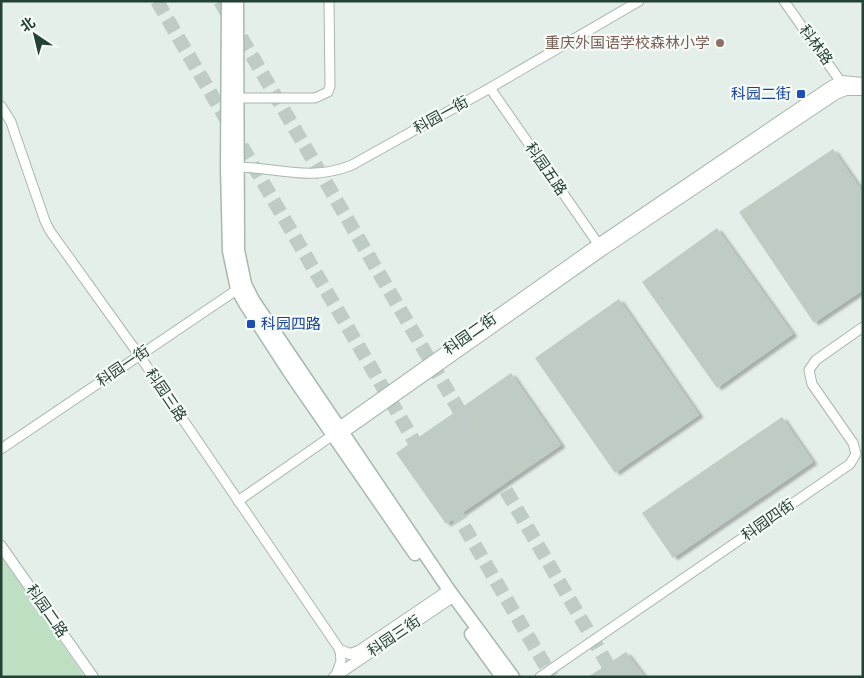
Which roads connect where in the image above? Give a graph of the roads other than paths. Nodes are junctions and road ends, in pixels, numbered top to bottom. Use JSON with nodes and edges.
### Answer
{"nodes":[{"id":1,"x":228,"y":1,"type":"edge"},
{"id":2,"x":237,"y":1,"type":"edge"},
{"id":3,"x":329,"y":1,"type":"edge"},
{"id":4,"x":639,"y":1,"type":"edge"},
{"id":5,"x":784,"y":1,"type":"edge"},
{"id":6,"x":863,"y":83,"type":"edge"},
{"id":7,"x":844,"y":85,"type":"junction"},
{"id":8,"x":490,"y":88,"type":"junction"},
{"id":9,"x":863,"y":90,"type":"edge"},
{"id":10,"x":237,"y":98,"type":"junction"},
{"id":11,"x":1,"y":106,"type":"edge"},
{"id":12,"x":232,"y":167,"type":"junction"},
{"id":13,"x":601,"y":247,"type":"junction"},
{"id":14,"x":241,"y":286,"type":"junction"},
{"id":15,"x":863,"y":328,"type":"edge"},
{"id":16,"x":139,"y":355,"type":"junction"},
{"id":17,"x":339,"y":431,"type":"junction"},
{"id":18,"x":1,"y":449,"type":"edge"},
{"id":19,"x":238,"y":500,"type":"junction"},
{"id":20,"x":1,"y":546,"type":"edge"},
{"id":21,"x":448,"y":595,"type":"junction"},
{"id":22,"x":340,"y":650,"type":"junction"},
{"id":23,"x":335,"y":676,"type":"edge"},
{"id":24,"x":93,"y":677,"type":"edge"},
{"id":25,"x":502,"y":677,"type":"edge"},
{"id":26,"x":513,"y":677,"type":"edge"},
{"id":27,"x":540,"y":677,"type":"edge"}],
"edges":[{"from":1,"to":12,"type":"main road"},
{"from":2,"to":10,"type":"main road"},
{"from":3,"to":10,"type":"street"},
{"from":4,"to":8,"type":"street","name":"科园一街"},
{"from":5,"to":7,"type":"street","name":"科林路"},
{"from":6,"to":7,"type":"street"},
{"from":7,"to":9,"type":"street"},
{"from":7,"to":13,"type":"street","name":"科园二街"},
{"from":8,"to":12,"type":"street","name":"科园一街"},
{"from":8,"to":13,"type":"street","name":"科园五路"},
{"from":10,"to":12,"type":"main road"},
{"from":11,"to":16,"type":"street","name":"科园三路"},
{"from":12,"to":14,"type":"main road"},
{"from":13,"to":17,"type":"street","name":"科园二街"},
{"from":14,"to":16,"type":"street","name":"科园一街"},
{"from":14,"to":17,"type":"main road"},
{"from":15,"to":27,"type":"street","name":"科园四街"},
{"from":16,"to":18,"type":"street","name":"科园一街"},
{"from":16,"to":19,"type":"street","name":"科园三路"},
{"from":17,"to":19,"type":"street","name":"科园二街"},
{"from":17,"to":21,"type":"main road"},
{"from":19,"to":22,"type":"street","name":"科园三路"},
{"from":20,"to":24,"type":"street","name":"科园二路"},
{"from":21,"to":22,"type":"street","name":"科园三街"},
{"from":21,"to":23,"type":"street","name":"科园三街"},
{"from":21,"to":25,"type":"main road"},
{"from":21,"to":26,"type":"main road"},
{"from":22,"to":23,"type":"street"}]}
